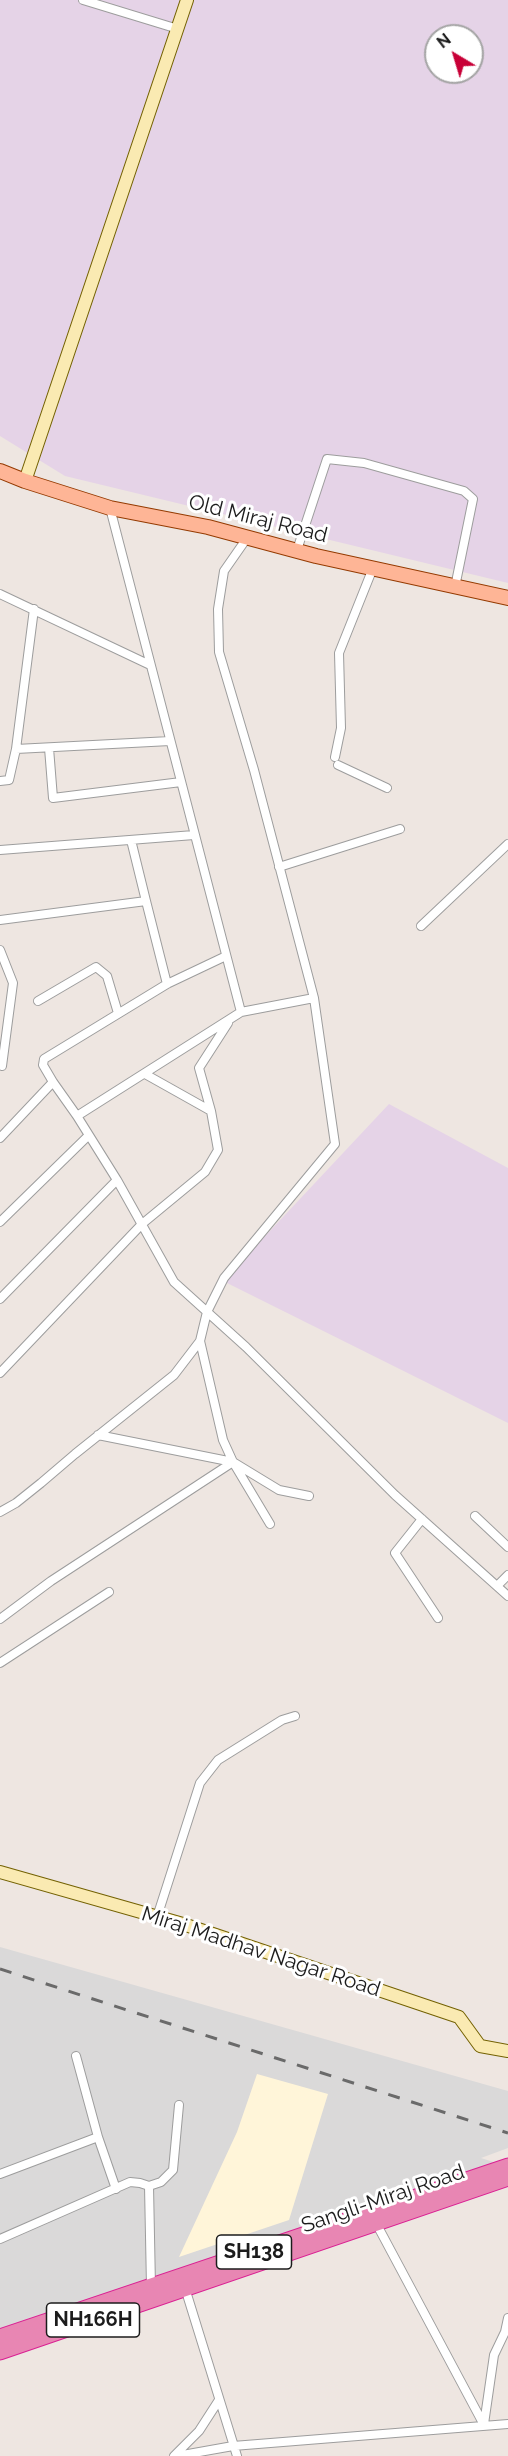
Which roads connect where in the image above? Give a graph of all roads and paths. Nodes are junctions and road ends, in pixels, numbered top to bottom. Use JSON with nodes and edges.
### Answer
{"nodes":[{"id":1,"x":83,"y":0,"type":"edge"},
{"id":2,"x":187,"y":0,"type":"edge"},
{"id":3,"x":178,"y":29,"type":"junction"},
{"id":4,"x":0,"y":471,"type":"edge"},
{"id":5,"x":25,"y":481,"type":"junction"},
{"id":6,"x":110,"y":508,"type":"junction"},
{"id":7,"x":247,"y":538,"type":"junction"},
{"id":8,"x":297,"y":550,"type":"junction"},
{"id":9,"x":373,"y":568,"type":"junction"},
{"id":10,"x":455,"y":587,"type":"junction"},
{"id":11,"x":0,"y":594,"type":"edge"},
{"id":12,"x":508,"y":598,"type":"edge"},
{"id":13,"x":34,"y":609,"type":"junction"},
{"id":14,"x":150,"y":665,"type":"junction"},
{"id":15,"x":170,"y":741,"type":"junction"},
{"id":16,"x":49,"y":748,"type":"junction"},
{"id":17,"x":16,"y":749,"type":"junction"},
{"id":18,"x":0,"y":781,"type":"edge"},
{"id":19,"x":181,"y":782,"type":"junction"},
{"id":20,"x":387,"y":788,"type":"dead end"},
{"id":21,"x":400,"y":830,"type":"dead end"},
{"id":22,"x":194,"y":835,"type":"junction"},
{"id":23,"x":131,"y":840,"type":"junction"},
{"id":24,"x":508,"y":844,"type":"edge"},
{"id":25,"x":0,"y":850,"type":"edge"},
{"id":26,"x":279,"y":867,"type":"junction"},
{"id":27,"x":146,"y":901,"type":"junction"},
{"id":28,"x":0,"y":920,"type":"edge"},
{"id":29,"x":421,"y":926,"type":"dead end"},
{"id":30,"x":0,"y":950,"type":"edge"},
{"id":31,"x":226,"y":956,"type":"junction"},
{"id":32,"x":167,"y":984,"type":"junction"},
{"id":33,"x":314,"y":998,"type":"junction"},
{"id":34,"x":38,"y":1001,"type":"dead end"},
{"id":35,"x":241,"y":1012,"type":"junction"},
{"id":36,"x":118,"y":1013,"type":"junction"},
{"id":37,"x":231,"y":1018,"type":"junction"},
{"id":38,"x":2,"y":1066,"type":"dead end"},
{"id":39,"x":145,"y":1074,"type":"junction"},
{"id":40,"x":53,"y":1082,"type":"junction"},
{"id":41,"x":211,"y":1111,"type":"junction"},
{"id":42,"x":77,"y":1116,"type":"junction"},
{"id":43,"x":88,"y":1136,"type":"junction"},
{"id":44,"x":0,"y":1138,"type":"edge"},
{"id":45,"x":117,"y":1180,"type":"junction"},
{"id":46,"x":0,"y":1222,"type":"edge"},
{"id":47,"x":142,"y":1224,"type":"junction"},
{"id":48,"x":0,"y":1299,"type":"edge"},
{"id":49,"x":207,"y":1311,"type":"junction"},
{"id":50,"x":200,"y":1341,"type":"junction"},
{"id":51,"x":0,"y":1373,"type":"edge"},
{"id":52,"x":98,"y":1436,"type":"junction"},
{"id":53,"x":233,"y":1462,"type":"junction"},
{"id":54,"x":309,"y":1496,"type":"dead end"},
{"id":55,"x":0,"y":1512,"type":"edge"},
{"id":56,"x":475,"y":1515,"type":"dead end"},
{"id":57,"x":422,"y":1519,"type":"junction"},
{"id":58,"x":270,"y":1524,"type":"dead end"},
{"id":59,"x":508,"y":1547,"type":"edge"},
{"id":60,"x":508,"y":1575,"type":"edge"},
{"id":61,"x":497,"y":1586,"type":"junction"},
{"id":62,"x":109,"y":1592,"type":"dead end"},
{"id":63,"x":508,"y":1596,"type":"edge"},
{"id":64,"x":0,"y":1618,"type":"edge"},
{"id":65,"x":438,"y":1618,"type":"dead end"},
{"id":66,"x":0,"y":1663,"type":"edge"},
{"id":67,"x":295,"y":1716,"type":"dead end"},
{"id":68,"x":0,"y":1872,"type":"edge"},
{"id":69,"x":157,"y":1917,"type":"junction"},
{"id":70,"x":508,"y":2051,"type":"edge"},
{"id":71,"x":76,"y":2056,"type":"dead end"},
{"id":72,"x":179,"y":2105,"type":"dead end"},
{"id":73,"x":98,"y":2137,"type":"junction"},
{"id":74,"x":508,"y":2166,"type":"edge"},
{"id":75,"x":0,"y":2174,"type":"edge"},
{"id":76,"x":508,"y":2178,"type":"edge"},
{"id":77,"x":149,"y":2187,"type":"junction"},
{"id":78,"x":116,"y":2190,"type":"junction"},
{"id":79,"x":376,"y":2223,"type":"junction"},
{"id":80,"x":0,"y":2239,"type":"edge"},
{"id":81,"x":151,"y":2287,"type":"junction"},
{"id":82,"x":185,"y":2288,"type":"junction"},
{"id":83,"x":508,"y":2318,"type":"edge"},
{"id":84,"x":0,"y":2337,"type":"edge"},
{"id":85,"x":0,"y":2352,"type":"edge"},
{"id":86,"x":219,"y":2400,"type":"junction"},
{"id":87,"x":508,"y":2424,"type":"edge"},
{"id":88,"x":484,"y":2425,"type":"junction"},
{"id":89,"x":233,"y":2446,"type":"junction"},
{"id":90,"x":208,"y":2453,"type":"edge"},
{"id":91,"x":176,"y":2456,"type":"edge"},
{"id":92,"x":237,"y":2456,"type":"edge"}],
"edges":[{"from":1,"to":3,"type":"street"},
{"from":2,"to":3,"type":"street"},
{"from":3,"to":5,"type":"street"},
{"from":4,"to":5,"type":"main road","name":"Old Miraj Road"},
{"from":5,"to":6,"type":"main road","name":"Old Miraj Road"},
{"from":6,"to":7,"type":"main road","name":"Old Miraj Road"},
{"from":6,"to":14,"type":"street"},
{"from":7,"to":8,"type":"main road","name":"Old Miraj Road"},
{"from":7,"to":26,"type":"street"},
{"from":8,"to":9,"type":"main road","name":"Old Miraj Road"},
{"from":8,"to":10,"type":"street"},
{"from":9,"to":10,"type":"main road","name":"Old Miraj Road"},
{"from":9,"to":20,"type":"street"},
{"from":10,"to":12,"type":"main road","name":"Old Miraj Road"},
{"from":11,"to":13,"type":"street"},
{"from":13,"to":14,"type":"street"},
{"from":13,"to":17,"type":"street"},
{"from":14,"to":15,"type":"street"},
{"from":15,"to":16,"type":"street"},
{"from":15,"to":19,"type":"street"},
{"from":16,"to":17,"type":"street"},
{"from":16,"to":19,"type":"street"},
{"from":17,"to":18,"type":"street"},
{"from":19,"to":22,"type":"street"},
{"from":21,"to":26,"type":"street"},
{"from":22,"to":23,"type":"street"},
{"from":22,"to":31,"type":"street"},
{"from":23,"to":25,"type":"street"},
{"from":23,"to":27,"type":"street"},
{"from":24,"to":29,"type":"street"},
{"from":26,"to":33,"type":"street"},
{"from":27,"to":28,"type":"street"},
{"from":27,"to":32,"type":"street"},
{"from":30,"to":38,"type":"street"},
{"from":31,"to":32,"type":"street"},
{"from":31,"to":35,"type":"street"},
{"from":32,"to":36,"type":"street"},
{"from":33,"to":35,"type":"street"},
{"from":33,"to":49,"type":"street"},
{"from":34,"to":36,"type":"street"},
{"from":35,"to":37,"type":"street"},
{"from":36,"to":40,"type":"street"},
{"from":37,"to":39,"type":"street"},
{"from":37,"to":41,"type":"street"},
{"from":39,"to":41,"type":"street"},
{"from":39,"to":42,"type":"street"},
{"from":40,"to":42,"type":"street"},
{"from":40,"to":44,"type":"street"},
{"from":41,"to":47,"type":"street"},
{"from":42,"to":43,"type":"street"},
{"from":43,"to":45,"type":"street"},
{"from":43,"to":46,"type":"street"},
{"from":45,"to":47,"type":"street"},
{"from":45,"to":48,"type":"street"},
{"from":47,"to":49,"type":"street"},
{"from":47,"to":51,"type":"street"},
{"from":49,"to":50,"type":"street"},
{"from":49,"to":57,"type":"street"},
{"from":50,"to":52,"type":"street"},
{"from":50,"to":53,"type":"street"},
{"from":52,"to":53,"type":"street"},
{"from":52,"to":55,"type":"street"},
{"from":53,"to":54,"type":"street"},
{"from":53,"to":58,"type":"street"},
{"from":53,"to":64,"type":"street"},
{"from":56,"to":59,"type":"street"},
{"from":57,"to":61,"type":"street"},
{"from":57,"to":65,"type":"street"},
{"from":60,"to":61,"type":"street"},
{"from":61,"to":63,"type":"street"},
{"from":62,"to":66,"type":"street"},
{"from":67,"to":69,"type":"street"},
{"from":68,"to":69,"type":"street","name":"Miraj Madhav Nagar Road"},
{"from":69,"to":70,"type":"street","name":"Miraj Madhav Nagar Road"},
{"from":71,"to":73,"type":"street"},
{"from":72,"to":77,"type":"street"},
{"from":73,"to":75,"type":"street"},
{"from":73,"to":78,"type":"street"},
{"from":74,"to":81,"type":"highway","name":"Sangli-Miraj Road","number":"SH138"},
{"from":76,"to":79,"type":"highway","name":"Sangli-Miraj Road"},
{"from":77,"to":78,"type":"street"},
{"from":77,"to":81,"type":"street"},
{"from":78,"to":80,"type":"street"},
{"from":79,"to":82,"type":"highway","name":"Sangli-Miraj Road"},
{"from":79,"to":88,"type":"street"},
{"from":81,"to":84,"type":"highway","name":"Sangli-Miraj Road","number":"SH138"},
{"from":82,"to":85,"type":"highway","name":"Sangli-Miraj Road","number":"NH166H"},
{"from":82,"to":86,"type":"street"},
{"from":83,"to":88,"type":"street"},
{"from":86,"to":89,"type":"street"},
{"from":86,"to":91,"type":"street"},
{"from":87,"to":88,"type":"street"},
{"from":88,"to":89,"type":"street"},
{"from":89,"to":90,"type":"street"},
{"from":89,"to":92,"type":"street"},
{"from":90,"to":91,"type":"street"}]}
